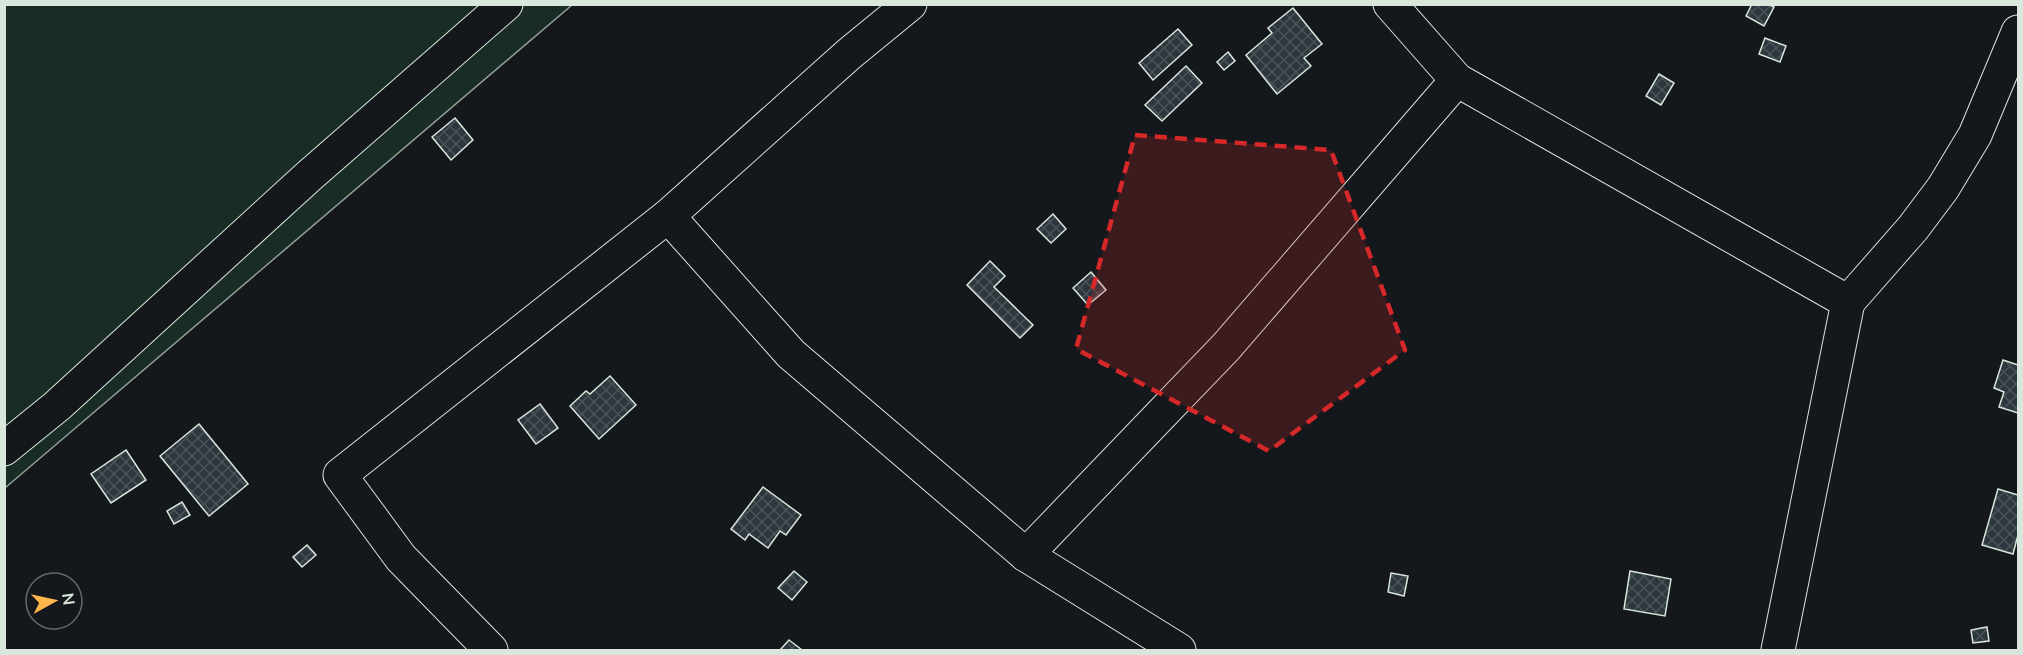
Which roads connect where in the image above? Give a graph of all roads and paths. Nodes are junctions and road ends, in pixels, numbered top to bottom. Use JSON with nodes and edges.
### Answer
{"nodes":[{"id":1,"x":506,"y":4,"type":"edge"},
{"id":2,"x":910,"y":4,"type":"edge"},
{"id":3,"x":1390,"y":4,"type":"edge"},
{"id":4,"x":2019,"y":32,"type":"edge"},
{"id":5,"x":2011,"y":69,"type":"edge"},
{"id":6,"x":1457,"y":80,"type":"junction"},
{"id":7,"x":668,"y":216,"type":"junction"},
{"id":8,"x":1848,"y":302,"type":"junction"},
{"id":9,"x":4,"y":449,"type":"edge"},
{"id":10,"x":1026,"y":555,"type":"junction"},
{"id":11,"x":491,"y":651,"type":"edge"},
{"id":12,"x":1179,"y":651,"type":"edge"},
{"id":13,"x":1778,"y":651,"type":"edge"}],
"edges":[{"from":1,"to":9,"type":"street"},
{"from":2,"to":7,"type":"street"},
{"from":3,"to":6,"type":"street"},
{"from":4,"to":5,"type":"street"},
{"from":5,"to":8,"type":"street"},
{"from":6,"to":8,"type":"street"},
{"from":6,"to":10,"type":"street"},
{"from":7,"to":10,"type":"street"},
{"from":7,"to":11,"type":"street"},
{"from":8,"to":13,"type":"street"},
{"from":10,"to":12,"type":"street"}]}
